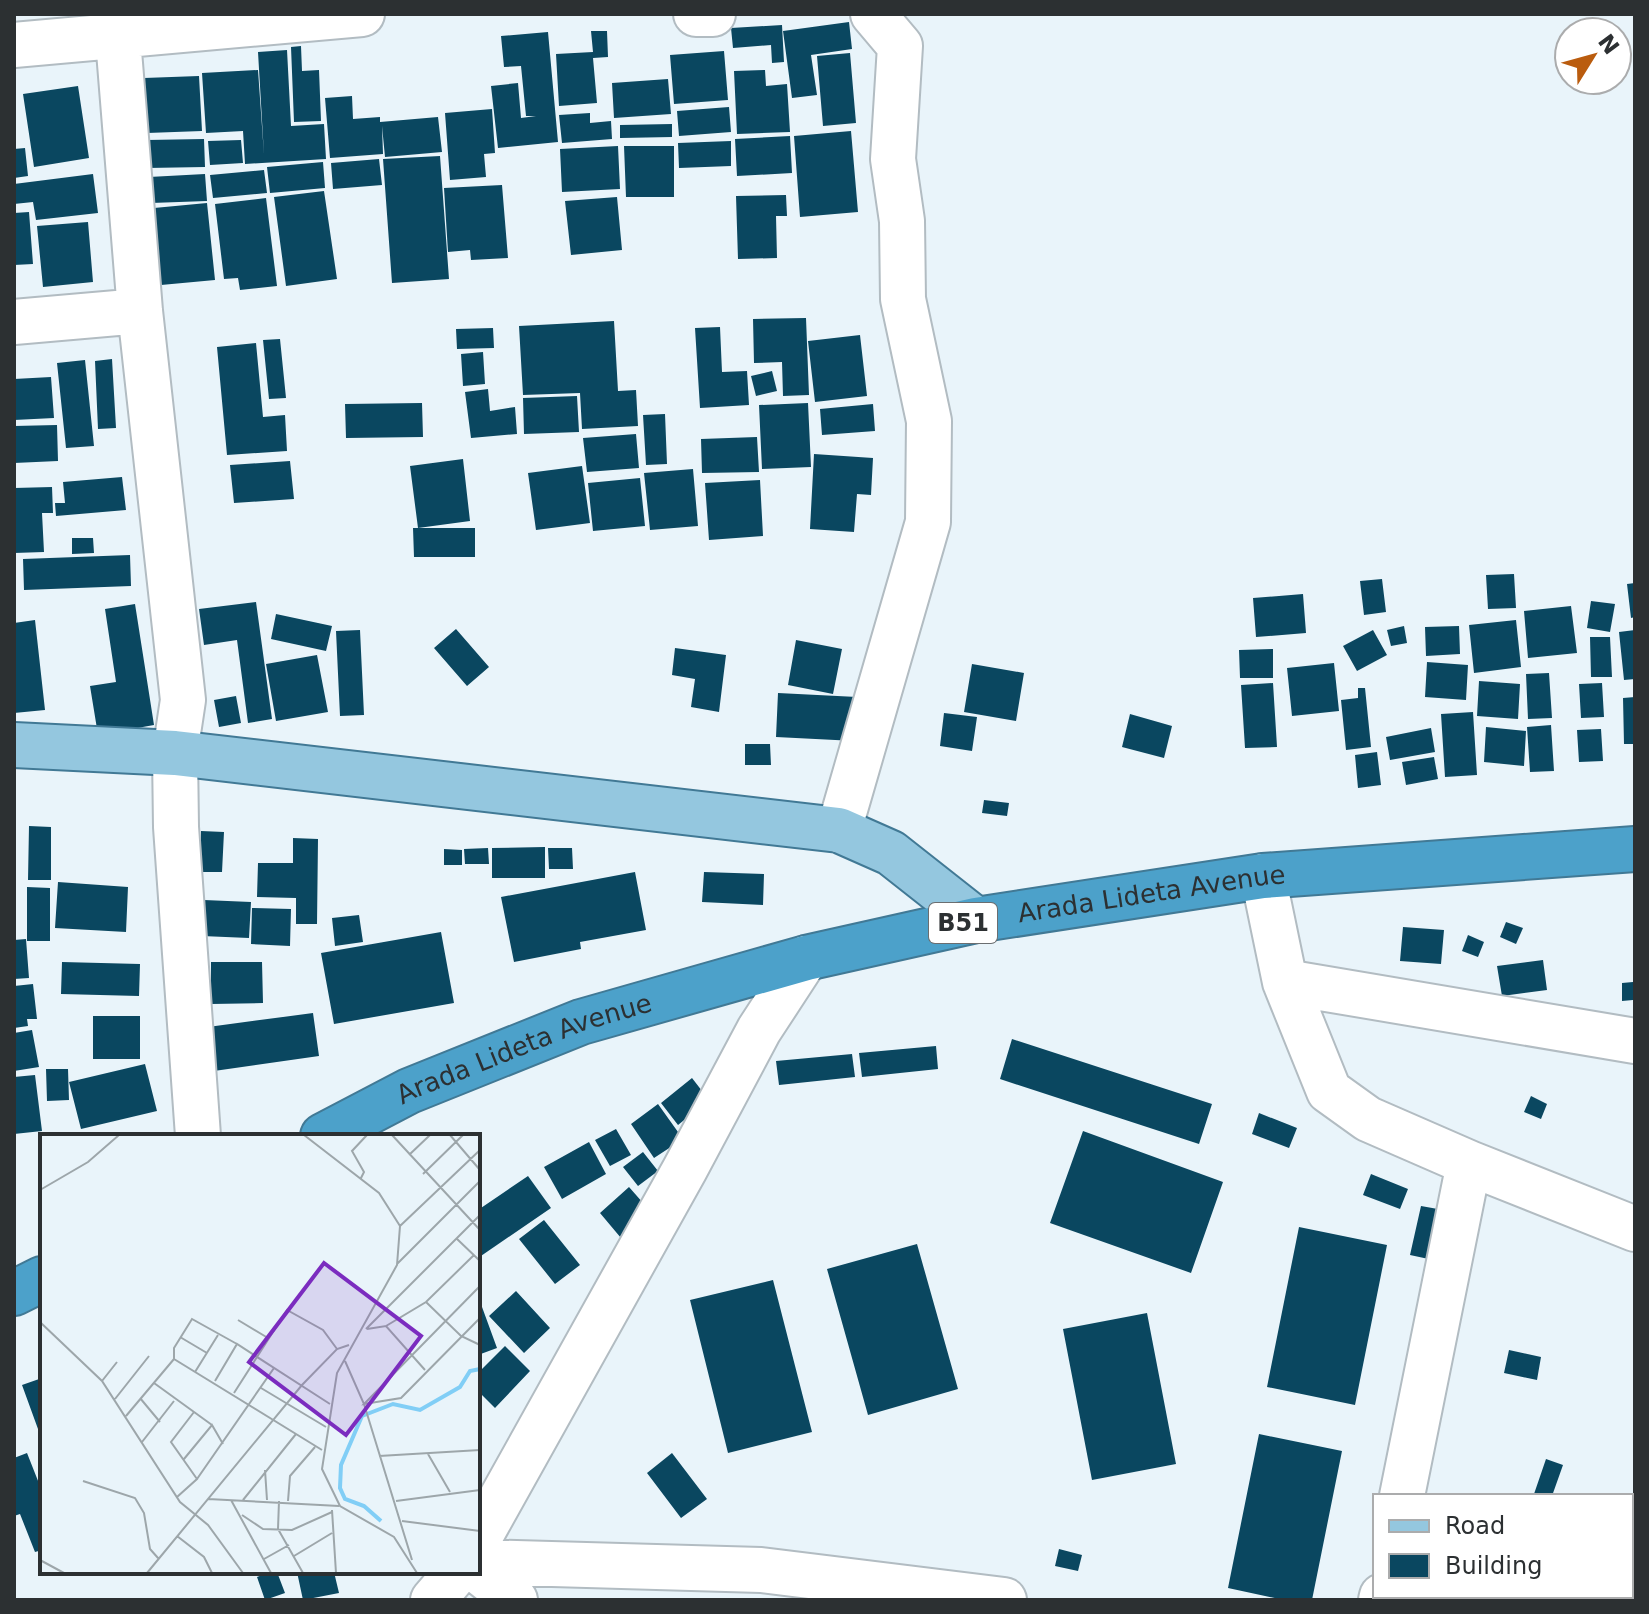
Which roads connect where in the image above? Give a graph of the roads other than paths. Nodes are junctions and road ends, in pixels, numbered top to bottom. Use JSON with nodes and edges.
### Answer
{"nodes":[{"id":1,"x":362,"y":14,"type":"edge"},
{"id":2,"x":696,"y":14,"type":"edge"},
{"id":3,"x":713,"y":14,"type":"edge"},
{"id":4,"x":873,"y":14,"type":"edge"},
{"id":5,"x":117,"y":24,"type":"edge"},
{"id":6,"x":14,"y":45,"type":"edge"},
{"id":7,"x":140,"y":311,"type":"junction"},
{"id":8,"x":14,"y":322,"type":"edge"},
{"id":9,"x":14,"y":745,"type":"edge"},
{"id":10,"x":175,"y":753,"type":"junction"},
{"id":11,"x":839,"y":830,"type":"junction"},
{"id":12,"x":1635,"y":849,"type":"edge"},
{"id":13,"x":1263,"y":876,"type":"junction"},
{"id":14,"x":976,"y":920,"type":"junction"},
{"id":15,"x":806,"y":958,"type":"junction"},
{"id":16,"x":1285,"y":982,"type":"junction"},
{"id":17,"x":1635,"y":1041,"type":"edge"},
{"id":18,"x":198,"y":1134,"type":"edge"},
{"id":19,"x":327,"y":1134,"type":"edge"},
{"id":20,"x":1469,"y":1163,"type":"junction"},
{"id":21,"x":1635,"y":1229,"type":"edge"},
{"id":22,"x":40,"y":1280,"type":"edge"},
{"id":23,"x":14,"y":1293,"type":"edge"},
{"id":24,"x":1402,"y":1494,"type":"edge"},
{"id":25,"x":480,"y":1536,"type":"edge"},
{"id":26,"x":480,"y":1562,"type":"edge"},
{"id":27,"x":480,"y":1573,"type":"edge"},
{"id":28,"x":455,"y":1574,"type":"edge"},
{"id":29,"x":433,"y":1600,"type":"edge"},
{"id":30,"x":515,"y":1600,"type":"edge"},
{"id":31,"x":1004,"y":1600,"type":"edge"}],
"edges":[{"from":1,"to":5,"type":"street"},
{"from":2,"to":3,"type":"street"},
{"from":4,"to":11,"type":"street"},
{"from":5,"to":6,"type":"street"},
{"from":5,"to":7,"type":"street"},
{"from":7,"to":8,"type":"street"},
{"from":7,"to":10,"type":"street"},
{"from":9,"to":10,"type":"main road"},
{"from":10,"to":11,"type":"main road"},
{"from":10,"to":18,"type":"street"},
{"from":11,"to":14,"type":"main road"},
{"from":12,"to":13,"type":"highway","name":"Arada Lideta Avenue","number":"B51"},
{"from":13,"to":14,"type":"highway","name":"Arada Lideta Avenue","number":"B51"},
{"from":13,"to":16,"type":"street"},
{"from":14,"to":15,"type":"highway","name":"Arada Lideta Avenue","number":"B51"},
{"from":15,"to":19,"type":"highway","name":"Arada Lideta Avenue","number":"B51"},
{"from":15,"to":25,"type":"street"},
{"from":16,"to":17,"type":"street"},
{"from":16,"to":20,"type":"street"},
{"from":20,"to":21,"type":"street"},
{"from":20,"to":24,"type":"street"},
{"from":22,"to":23,"type":"highway"},
{"from":26,"to":31,"type":"street"},
{"from":27,"to":30,"type":"street"},
{"from":28,"to":29,"type":"street"}]}
